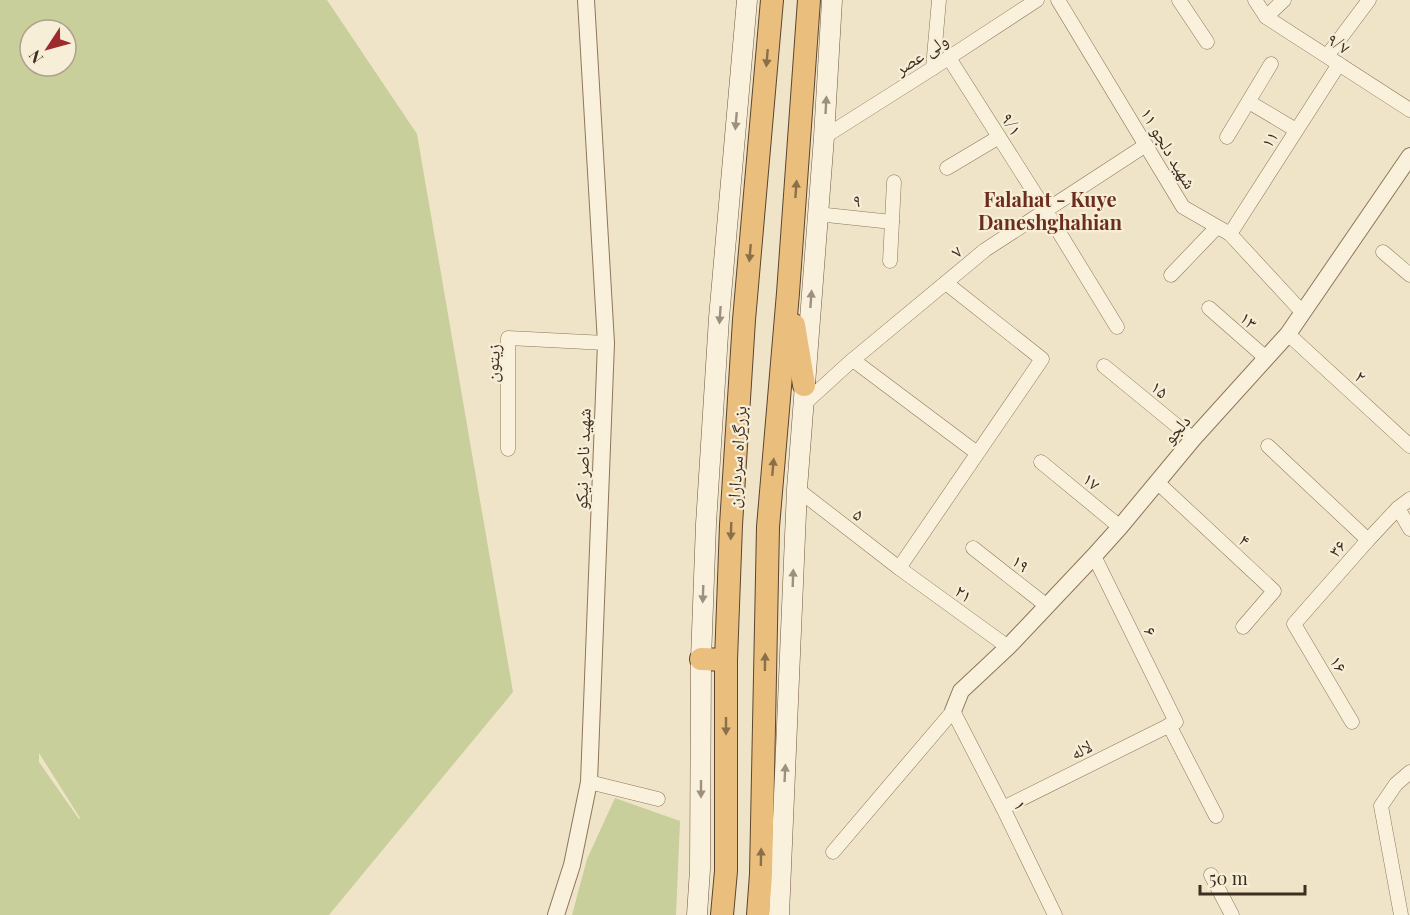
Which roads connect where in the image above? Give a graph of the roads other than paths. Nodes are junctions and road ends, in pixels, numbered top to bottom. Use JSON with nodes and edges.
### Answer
{"nodes":[{"id":1,"x":586,"y":0,"type":"edge"},
{"id":2,"x":747,"y":0,"type":"edge"},
{"id":3,"x":772,"y":0,"type":"edge"},
{"id":4,"x":809,"y":0,"type":"edge"},
{"id":5,"x":832,"y":0,"type":"edge"},
{"id":6,"x":939,"y":0,"type":"edge"},
{"id":7,"x":1037,"y":0,"type":"edge"},
{"id":8,"x":1058,"y":0,"type":"edge"},
{"id":9,"x":1179,"y":0,"type":"edge"},
{"id":10,"x":1255,"y":0,"type":"edge"},
{"id":11,"x":1284,"y":0,"type":"edge"},
{"id":12,"x":1370,"y":0,"type":"edge"},
{"id":13,"x":1266,"y":17,"type":"junction"},
{"id":14,"x":1207,"y":42,"type":"dead end"},
{"id":15,"x":949,"y":58,"type":"junction"},
{"id":16,"x":1333,"y":60,"type":"junction"},
{"id":17,"x":1271,"y":64,"type":"dead end"},
{"id":18,"x":933,"y":68,"type":"junction"},
{"id":19,"x":1249,"y":102,"type":"junction"},
{"id":20,"x":1410,"y":110,"type":"edge"},
{"id":21,"x":1296,"y":130,"type":"junction"},
{"id":22,"x":824,"y":136,"type":"junction"},
{"id":23,"x":999,"y":137,"type":"junction"},
{"id":24,"x":1227,"y":137,"type":"dead end"},
{"id":25,"x":1146,"y":145,"type":"junction"},
{"id":26,"x":1408,"y":162,"type":"edge"},
{"id":27,"x":947,"y":168,"type":"dead end"},
{"id":28,"x":894,"y":182,"type":"dead end"},
{"id":29,"x":1046,"y":210,"type":"junction"},
{"id":30,"x":817,"y":214,"type":"junction"},
{"id":31,"x":892,"y":222,"type":"junction"},
{"id":32,"x":1217,"y":226,"type":"junction"},
{"id":33,"x":1230,"y":234,"type":"junction"},
{"id":34,"x":1383,"y":252,"type":"dead end"},
{"id":35,"x":890,"y":261,"type":"dead end"},
{"id":36,"x":1172,"y":274,"type":"dead end"},
{"id":37,"x":1410,"y":274,"type":"edge"},
{"id":38,"x":946,"y":283,"type":"junction"},
{"id":39,"x":788,"y":293,"type":"junction"},
{"id":40,"x":1209,"y":308,"type":"dead end"},
{"id":41,"x":1303,"y":313,"type":"junction"},
{"id":42,"x":1117,"y":327,"type":"dead end"},
{"id":43,"x":1288,"y":334,"type":"junction"},
{"id":44,"x":606,"y":343,"type":"junction"},
{"id":45,"x":1266,"y":358,"type":"junction"},
{"id":46,"x":853,"y":360,"type":"junction"},
{"id":47,"x":1104,"y":366,"type":"dead end"},
{"id":48,"x":804,"y":395,"type":"junction"},
{"id":49,"x":1193,"y":439,"type":"junction"},
{"id":50,"x":1268,"y":446,"type":"dead end"},
{"id":51,"x":1410,"y":446,"type":"edge"},
{"id":52,"x":508,"y":449,"type":"dead end"},
{"id":53,"x":977,"y":453,"type":"junction"},
{"id":54,"x":1041,"y":462,"type":"dead end"},
{"id":55,"x":1157,"y":482,"type":"junction"},
{"id":56,"x":797,"y":489,"type":"junction"},
{"id":57,"x":1410,"y":499,"type":"edge"},
{"id":58,"x":1398,"y":508,"type":"junction"},
{"id":59,"x":1120,"y":527,"type":"junction"},
{"id":60,"x":1410,"y":530,"type":"edge"},
{"id":61,"x":1368,"y":540,"type":"junction"},
{"id":62,"x":973,"y":548,"type":"dead end"},
{"id":63,"x":1095,"y":556,"type":"junction"},
{"id":64,"x":899,"y":568,"type":"junction"},
{"id":65,"x":1047,"y":606,"type":"junction"},
{"id":66,"x":1294,"y":624,"type":"joint"},
{"id":67,"x":1243,"y":627,"type":"dead end"},
{"id":68,"x":1008,"y":647,"type":"junction"},
{"id":69,"x":701,"y":659,"type":"junction"},
{"id":70,"x":726,"y":660,"type":"junction"},
{"id":71,"x":953,"y":711,"type":"junction"},
{"id":72,"x":1352,"y":722,"type":"dead end"},
{"id":73,"x":1172,"y":724,"type":"junction"},
{"id":74,"x":1410,"y":772,"type":"edge"},
{"id":75,"x":589,"y":782,"type":"junction"},
{"id":76,"x":658,"y":799,"type":"dead end"},
{"id":77,"x":1003,"y":808,"type":"junction"},
{"id":78,"x":1216,"y":816,"type":"dead end"},
{"id":79,"x":833,"y":852,"type":"dead end"},
{"id":80,"x":1211,"y":874,"type":"dead end"},
{"id":81,"x":556,"y":915,"type":"edge"},
{"id":82,"x":696,"y":915,"type":"edge"},
{"id":83,"x":722,"y":915,"type":"edge"},
{"id":84,"x":758,"y":915,"type":"edge"},
{"id":85,"x":779,"y":915,"type":"edge"},
{"id":86,"x":1055,"y":915,"type":"edge"},
{"id":87,"x":1232,"y":915,"type":"edge"},
{"id":88,"x":1401,"y":915,"type":"edge"}],
"edges":[{"from":1,"to":44,"type":"street","name":"شهید ناصر نیکو"},
{"from":2,"to":69,"type":"main road","one_way":true},
{"from":3,"to":70,"type":"highway","name":"بزرگراه سرداران","one_way":true},
{"from":39,"to":4,"type":"highway","name":"بزرگراه سرداران","one_way":true},
{"from":22,"to":5,"type":"main road","one_way":true},
{"from":6,"to":18,"type":"street"},
{"from":7,"to":15,"type":"street","name":"ولی عصر"},
{"from":8,"to":25,"type":"street","name":"شهید دلجو ۱۱"},
{"from":9,"to":14,"type":"street"},
{"from":10,"to":13,"type":"street","name":"۹/۷"},
{"from":11,"to":13,"type":"street"},
{"from":12,"to":16,"type":"street","name":"۱۱"},
{"from":13,"to":16,"type":"street","name":"۹/۷"},
{"from":15,"to":18,"type":"street","name":"ولی عصر"},
{"from":15,"to":23,"type":"street","name":"۹/۱"},
{"from":16,"to":20,"type":"street","name":"۹/۷"},
{"from":16,"to":21,"type":"street","name":"۱۱"},
{"from":17,"to":19,"type":"street"},
{"from":18,"to":22,"type":"street","name":"ولی عصر"},
{"from":19,"to":21,"type":"street"},
{"from":19,"to":24,"type":"street"},
{"from":21,"to":33,"type":"street","name":"۱۱"},
{"from":22,"to":30,"type":"main road"},
{"from":23,"to":27,"type":"street"},
{"from":23,"to":29,"type":"street","name":"۹/۱"},
{"from":25,"to":29,"type":"street","name":"۷"},
{"from":25,"to":32,"type":"street","name":"شهید دلجو ۱۱"},
{"from":26,"to":41,"type":"street","name":"دلجو"},
{"from":28,"to":31,"type":"street"},
{"from":29,"to":38,"type":"street","name":"۷"},
{"from":29,"to":42,"type":"street","name":"۹/۱"},
{"from":30,"to":31,"type":"street","name":"۹"},
{"from":48,"to":30,"type":"main road","one_way":true},
{"from":31,"to":35,"type":"street"},
{"from":32,"to":33,"type":"street","name":"شهید دلجو ۱۱"},
{"from":32,"to":36,"type":"street"},
{"from":33,"to":41,"type":"street","name":"شهید دلجو ۱۱"},
{"from":34,"to":37,"type":"street"},
{"from":38,"to":46,"type":"street","name":"۷"},
{"from":38,"to":53,"type":"street"},
{"from":39,"to":48,"type":"highway"},
{"from":84,"to":39,"type":"highway","name":"بزرگراه سرداران","one_way":true},
{"from":40,"to":45,"type":"street","name":"۱۳"},
{"from":41,"to":43,"type":"street","name":"دلجو"},
{"from":43,"to":45,"type":"street","name":"دلجو"},
{"from":43,"to":51,"type":"street","name":"۲"},
{"from":44,"to":52,"type":"street","name":"زیتون"},
{"from":44,"to":75,"type":"street","name":"شهید ناصر نیکو"},
{"from":45,"to":49,"type":"street","name":"دلجو"},
{"from":46,"to":48,"type":"street","name":"۷"},
{"from":46,"to":53,"type":"street"},
{"from":47,"to":49,"type":"street","name":"۱۵"},
{"from":48,"to":56,"type":"main road"},
{"from":49,"to":55,"type":"street","name":"دلجو"},
{"from":50,"to":61,"type":"street"},
{"from":53,"to":64,"type":"street"},
{"from":54,"to":59,"type":"street","name":"۱۷"},
{"from":55,"to":59,"type":"street","name":"دلجو"},
{"from":55,"to":67,"type":"street","name":"۴"},
{"from":56,"to":64,"type":"street","name":"۵"},
{"from":85,"to":56,"type":"main road","one_way":true},
{"from":57,"to":58,"type":"street","name":"۳۶"},
{"from":58,"to":60,"type":"street"},
{"from":58,"to":61,"type":"street","name":"۳۶"},
{"from":59,"to":63,"type":"street","name":"دلجو"},
{"from":61,"to":66,"type":"street","name":"۳۶"},
{"from":62,"to":65,"type":"street","name":"۱۹"},
{"from":63,"to":65,"type":"street","name":"دلجو"},
{"from":63,"to":73,"type":"street","name":"۶"},
{"from":64,"to":68,"type":"street","name":"۲۱"},
{"from":65,"to":68,"type":"street","name":"دلجو"},
{"from":66,"to":72,"type":"street","name":"۱۶"},
{"from":68,"to":71,"type":"street","name":"دلجو"},
{"from":69,"to":70,"type":"highway"},
{"from":69,"to":82,"type":"main road","one_way":true},
{"from":70,"to":83,"type":"highway","name":"بزرگراه سرداران","one_way":true},
{"from":71,"to":77,"type":"street","name":"۱"},
{"from":71,"to":79,"type":"street"},
{"from":73,"to":77,"type":"street","name":"لاله"},
{"from":73,"to":78,"type":"street","name":"۶"},
{"from":74,"to":88,"type":"street"},
{"from":75,"to":76,"type":"street"},
{"from":75,"to":81,"type":"street","name":"شهید ناصر نیکو"},
{"from":77,"to":86,"type":"street","name":"۱"},
{"from":80,"to":87,"type":"street"}]}
